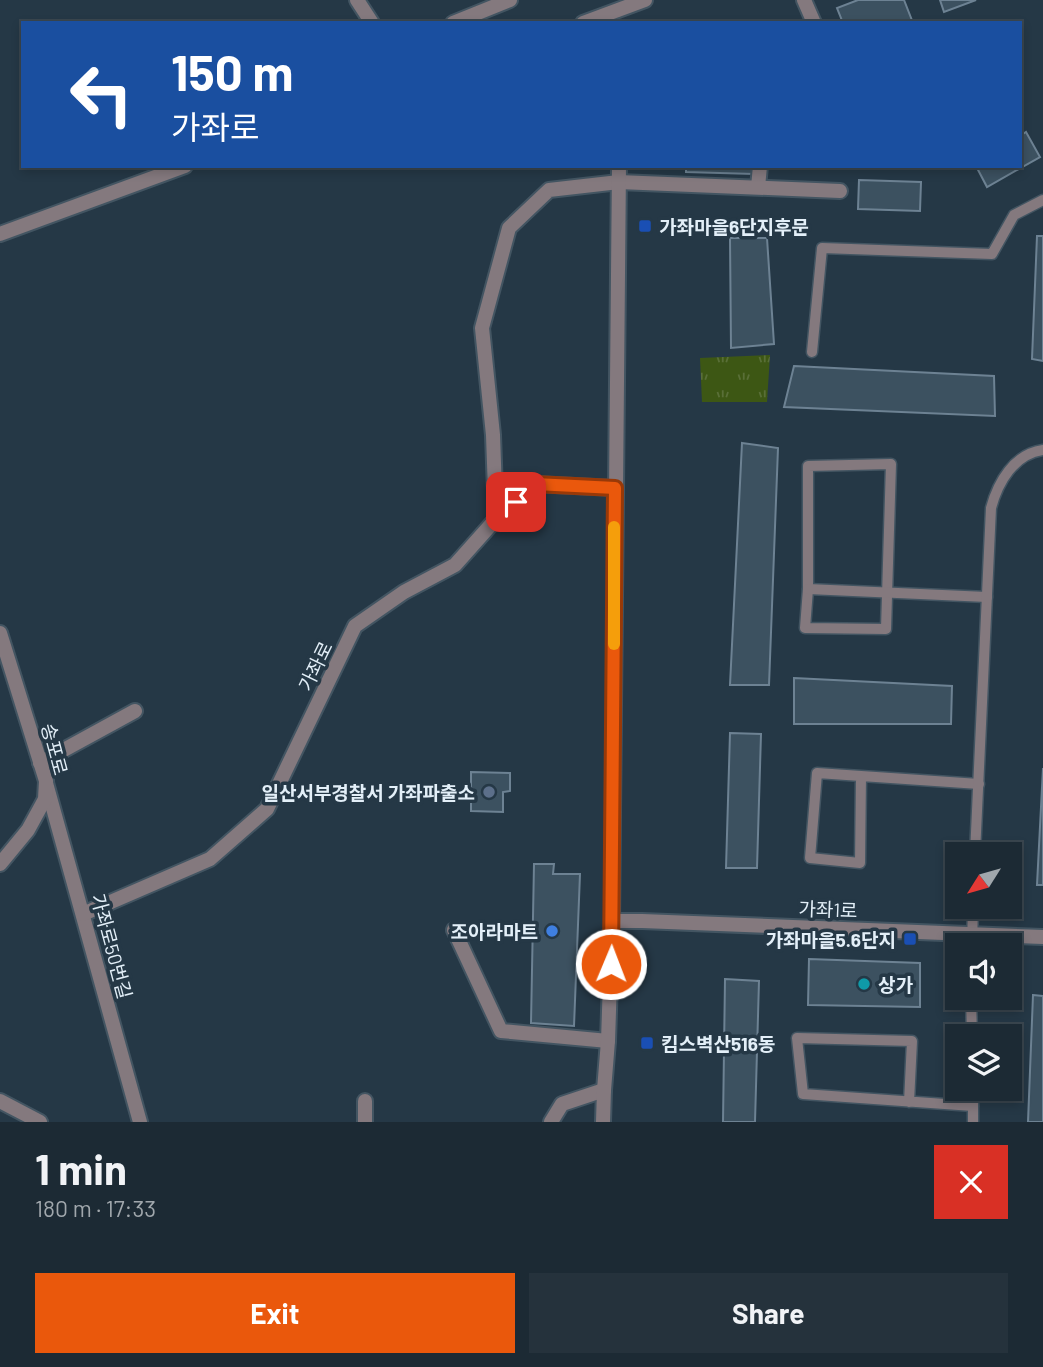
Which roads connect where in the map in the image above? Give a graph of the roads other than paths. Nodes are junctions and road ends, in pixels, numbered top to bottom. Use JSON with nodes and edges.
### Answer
{"nodes":[{"id":1,"x":357,"y":0,"type":"edge"},
{"id":2,"x":510,"y":0,"type":"edge"},
{"id":3,"x":645,"y":0,"type":"edge"},
{"id":4,"x":804,"y":0,"type":"edge"},
{"id":5,"x":621,"y":10,"type":"edge"},
{"id":6,"x":371,"y":21,"type":"edge"},
{"id":7,"x":458,"y":21,"type":"edge"},
{"id":8,"x":589,"y":21,"type":"edge"},
{"id":9,"x":813,"y":21,"type":"edge"},
{"id":10,"x":181,"y":168,"type":"edge"},
{"id":11,"x":619,"y":168,"type":"edge"},
{"id":12,"x":760,"y":168,"type":"edge"},
{"id":13,"x":619,"y":182,"type":"junction"},
{"id":14,"x":758,"y":187,"type":"junction"},
{"id":15,"x":840,"y":191,"type":"dead end"},
{"id":16,"x":1043,"y":200,"type":"edge"},
{"id":17,"x":0,"y":234,"type":"edge"},
{"id":18,"x":812,"y":352,"type":"dead end"},
{"id":19,"x":1043,"y":450,"type":"edge"},
{"id":20,"x":615,"y":488,"type":"junction"},
{"id":21,"x":496,"y":519,"type":"junction"},
{"id":22,"x":807,"y":589,"type":"junction"},
{"id":23,"x":887,"y":592,"type":"junction"},
{"id":24,"x":987,"y":597,"type":"junction"},
{"id":25,"x":0,"y":633,"type":"edge"},
{"id":26,"x":135,"y":711,"type":"dead end"},
{"id":27,"x":40,"y":763,"type":"junction"},
{"id":28,"x":861,"y":776,"type":"junction"},
{"id":29,"x":46,"y":781,"type":"junction"},
{"id":30,"x":979,"y":784,"type":"junction"},
{"id":31,"x":976,"y":842,"type":"edge"},
{"id":32,"x":0,"y":864,"type":"edge"},
{"id":33,"x":83,"y":914,"type":"junction"},
{"id":34,"x":612,"y":921,"type":"junction"},
{"id":35,"x":454,"y":930,"type":"dead end"},
{"id":36,"x":1043,"y":937,"type":"edge"},
{"id":37,"x":945,"y":938,"type":"edge"},
{"id":38,"x":1022,"y":938,"type":"edge"},
{"id":39,"x":608,"y":1041,"type":"junction"},
{"id":40,"x":604,"y":1090,"type":"junction"},
{"id":41,"x":0,"y":1101,"type":"edge"},
{"id":42,"x":365,"y":1101,"type":"dead end"},
{"id":43,"x":973,"y":1101,"type":"edge"},
{"id":44,"x":909,"y":1102,"type":"junction"},
{"id":45,"x":973,"y":1106,"type":"junction"},
{"id":46,"x":40,"y":1122,"type":"edge"},
{"id":47,"x":140,"y":1122,"type":"edge"},
{"id":48,"x":365,"y":1122,"type":"edge"},
{"id":49,"x":551,"y":1122,"type":"edge"},
{"id":50,"x":603,"y":1122,"type":"edge"},
{"id":51,"x":973,"y":1122,"type":"edge"}],
"edges":[{"from":1,"to":6,"type":"street"},
{"from":2,"to":7,"type":"street"},
{"from":3,"to":5,"type":"street"},
{"from":4,"to":9,"type":"street"},
{"from":5,"to":8,"type":"street"},
{"from":10,"to":17,"type":"street"},
{"from":11,"to":13,"type":"street"},
{"from":12,"to":14,"type":"street"},
{"from":13,"to":14,"type":"street"},
{"from":13,"to":20,"type":"street"},
{"from":13,"to":21,"type":"street"},
{"from":14,"to":15,"type":"street"},
{"from":16,"to":18,"type":"lane"},
{"from":19,"to":24,"type":"lane"},
{"from":20,"to":21,"type":"street","name":"가좌로"},
{"from":20,"to":34,"type":"street"},
{"from":21,"to":33,"type":"street","name":"가좌로"},
{"from":22,"to":23,"type":"lane"},
{"from":22,"to":23,"type":"lane"},
{"from":22,"to":23,"type":"lane"},
{"from":23,"to":24,"type":"lane"},
{"from":24,"to":30,"type":"lane"},
{"from":25,"to":27,"type":"street","name":"송포로"},
{"from":26,"to":27,"type":"street"},
{"from":27,"to":29,"type":"street","name":"송포로"},
{"from":28,"to":28,"type":"lane"},
{"from":28,"to":30,"type":"lane"},
{"from":29,"to":32,"type":"street","name":"송포로"},
{"from":29,"to":33,"type":"street","name":"가좌로50번길"},
{"from":30,"to":31,"type":"lane"},
{"from":33,"to":47,"type":"street","name":"가좌로50번길"},
{"from":34,"to":37,"type":"street","name":"가좌1로"},
{"from":34,"to":39,"type":"street"},
{"from":35,"to":39,"type":"street"},
{"from":36,"to":38,"type":"street","name":"가좌1로"},
{"from":39,"to":40,"type":"street"},
{"from":40,"to":49,"type":"street"},
{"from":40,"to":50,"type":"street"},
{"from":41,"to":46,"type":"street"},
{"from":42,"to":48,"type":"street"},
{"from":43,"to":45,"type":"lane"},
{"from":44,"to":44,"type":"lane"},
{"from":44,"to":45,"type":"lane"},
{"from":45,"to":51,"type":"lane"}]}
